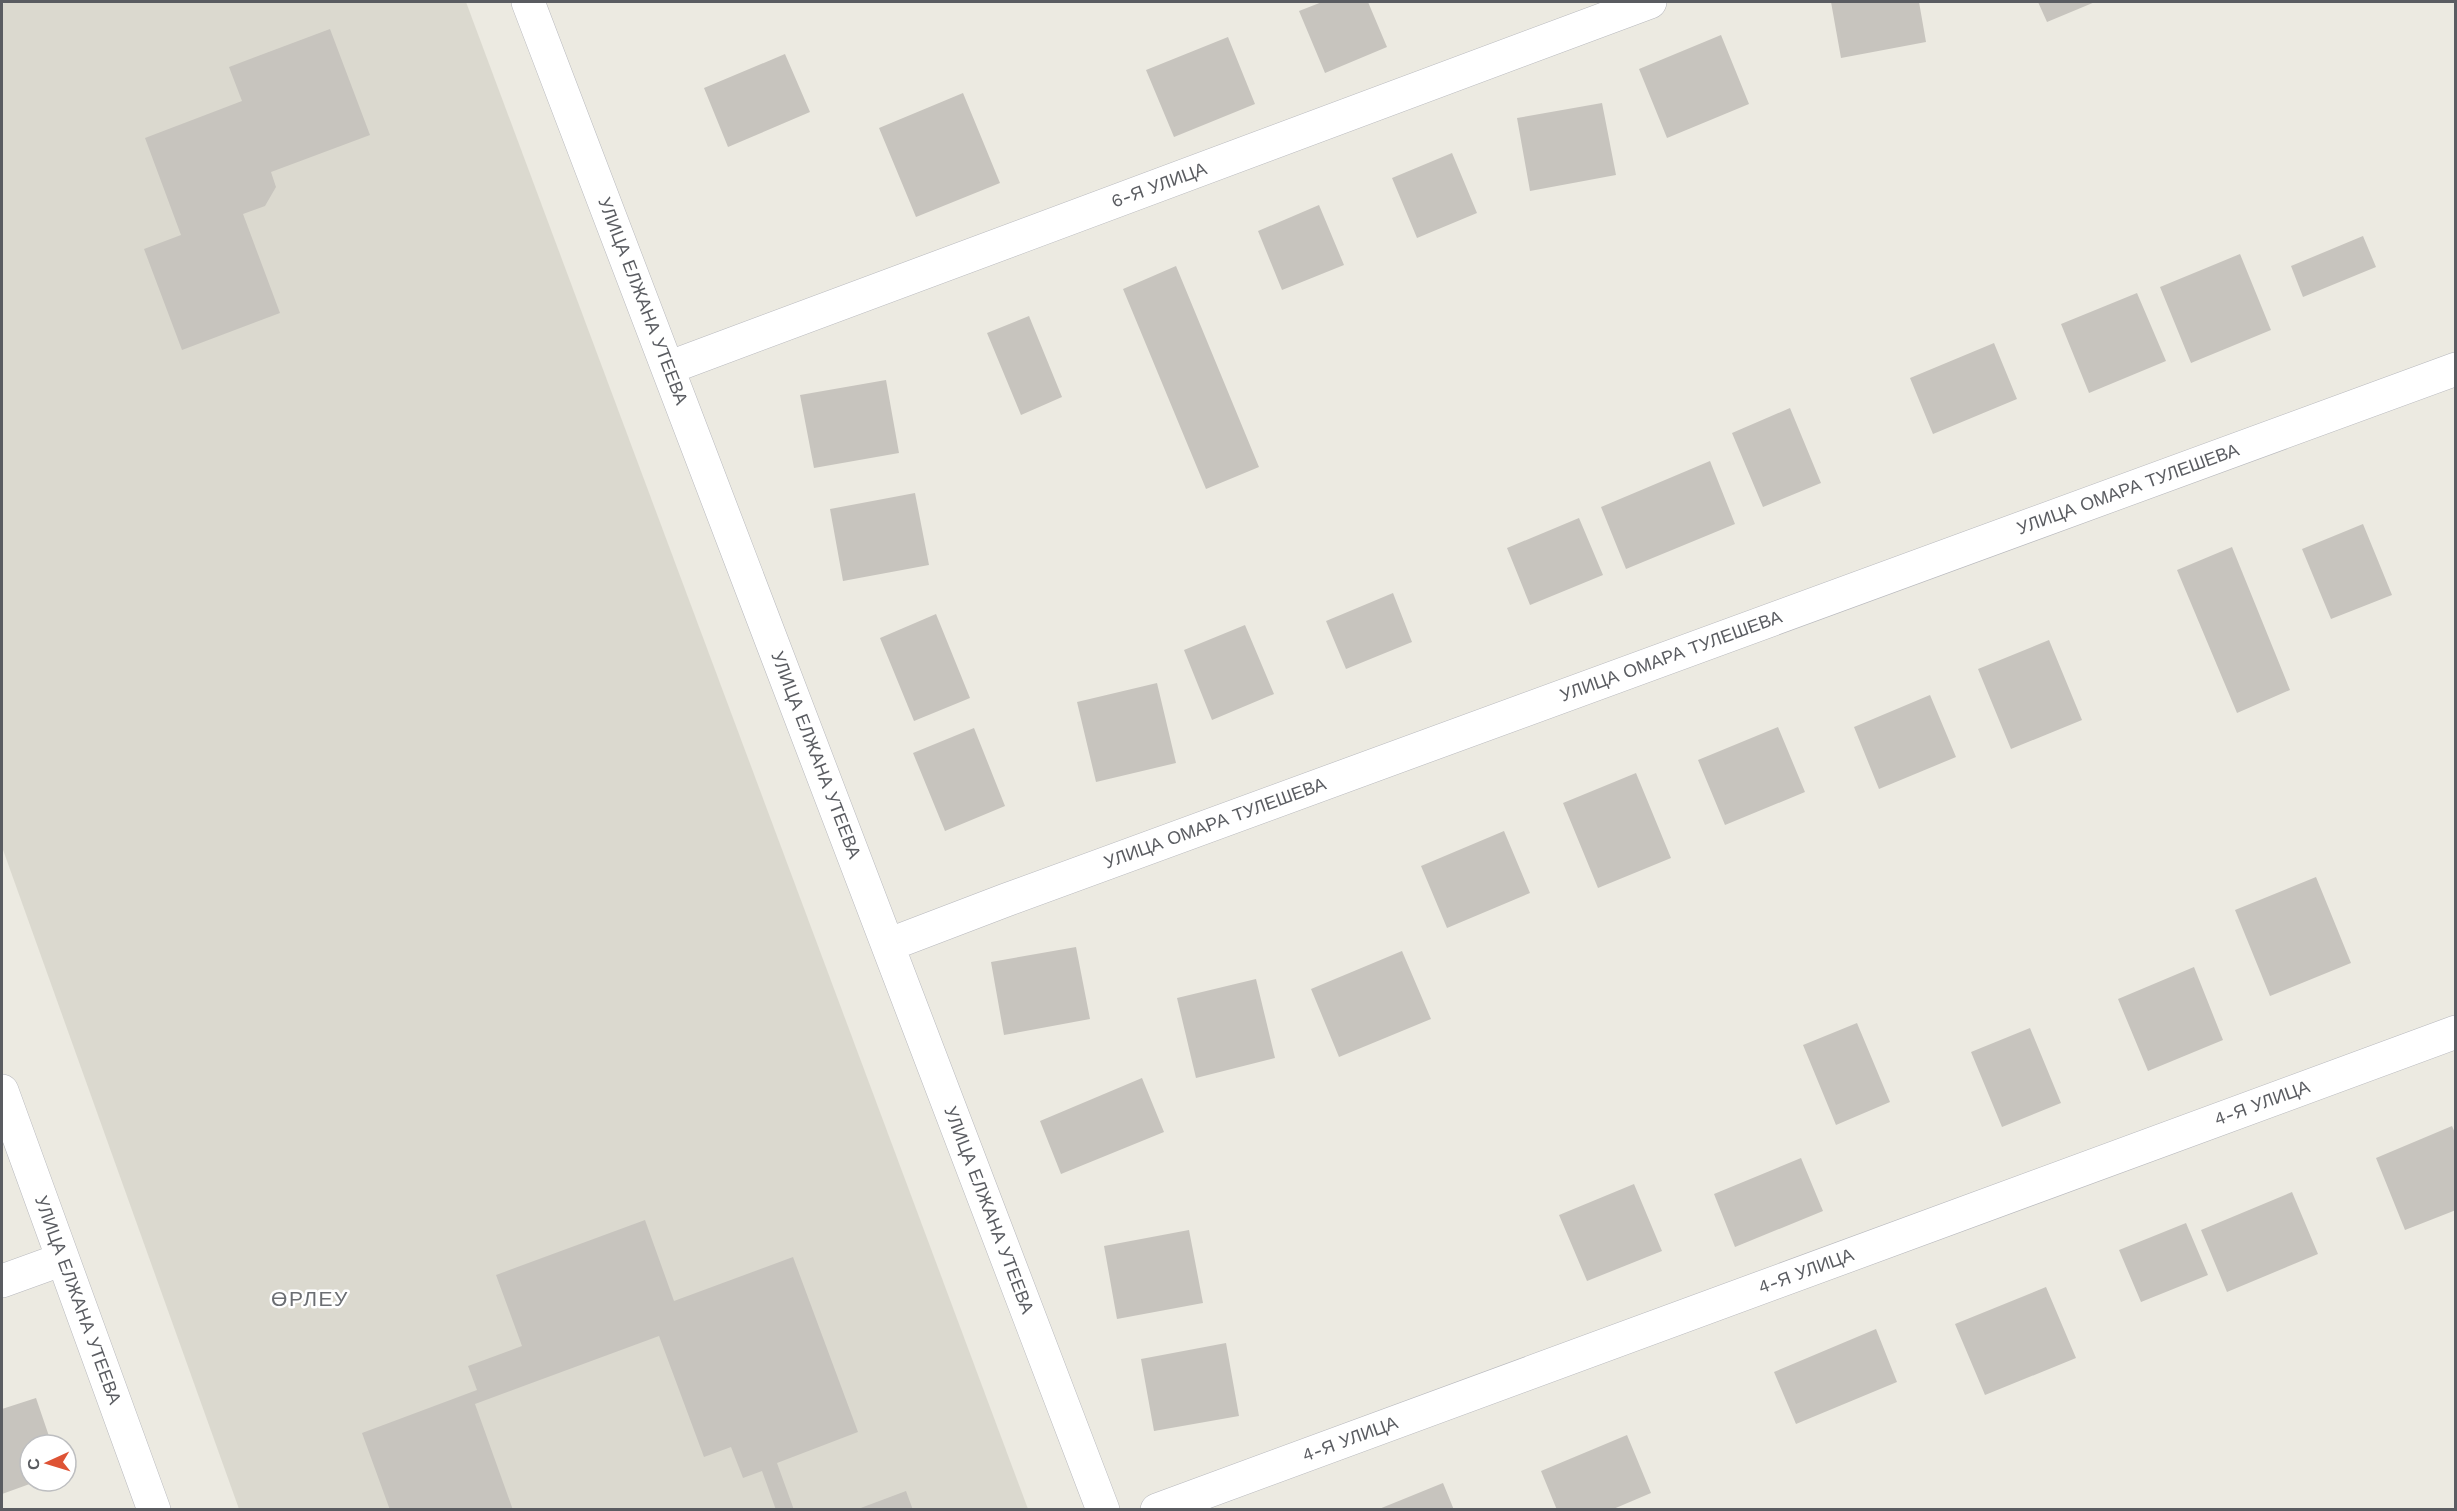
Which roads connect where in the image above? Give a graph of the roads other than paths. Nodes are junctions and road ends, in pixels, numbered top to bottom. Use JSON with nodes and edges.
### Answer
{"nodes":[{"id":1,"x":528,"y":2,"type":"edge"},
{"id":2,"x":1650,"y":2,"type":"edge"},
{"id":3,"x":668,"y":368,"type":"junction"},
{"id":4,"x":2456,"y":369,"type":"edge"},
{"id":5,"x":888,"y":945,"type":"junction"},
{"id":6,"x":2456,"y":1032,"type":"edge"},
{"id":7,"x":2,"y":1091,"type":"edge"},
{"id":8,"x":63,"y":1259,"type":"junction"},
{"id":9,"x":2,"y":1281,"type":"edge"},
{"id":10,"x":154,"y":1509,"type":"edge"},
{"id":11,"x":1103,"y":1509,"type":"edge"},
{"id":12,"x":1157,"y":1509,"type":"edge"}],
"edges":[{"from":1,"to":3,"type":"street","name":"УЛИЦА ЕЛЖАНА УТЕЕВА"},
{"from":2,"to":3,"type":"street","name":"6-Я УЛИЦА"},
{"from":3,"to":5,"type":"street","name":"УЛИЦА ЕЛЖАНА УТЕЕВА"},
{"from":4,"to":5,"type":"street","name":"УЛИЦА ОМАРА ТУЛЕШЕВА"},
{"from":5,"to":11,"type":"street","name":"УЛИЦА ЕЛЖАНА УТЕЕВА"},
{"from":6,"to":12,"type":"street","name":"4-Я УЛИЦА"},
{"from":7,"to":8,"type":"street","name":"УЛИЦА ЕЛЖАНА УТЕЕВА"},
{"from":8,"to":9,"type":"street"},
{"from":8,"to":10,"type":"street","name":"УЛИЦА ЕЛЖАНА УТЕЕВА"}]}
